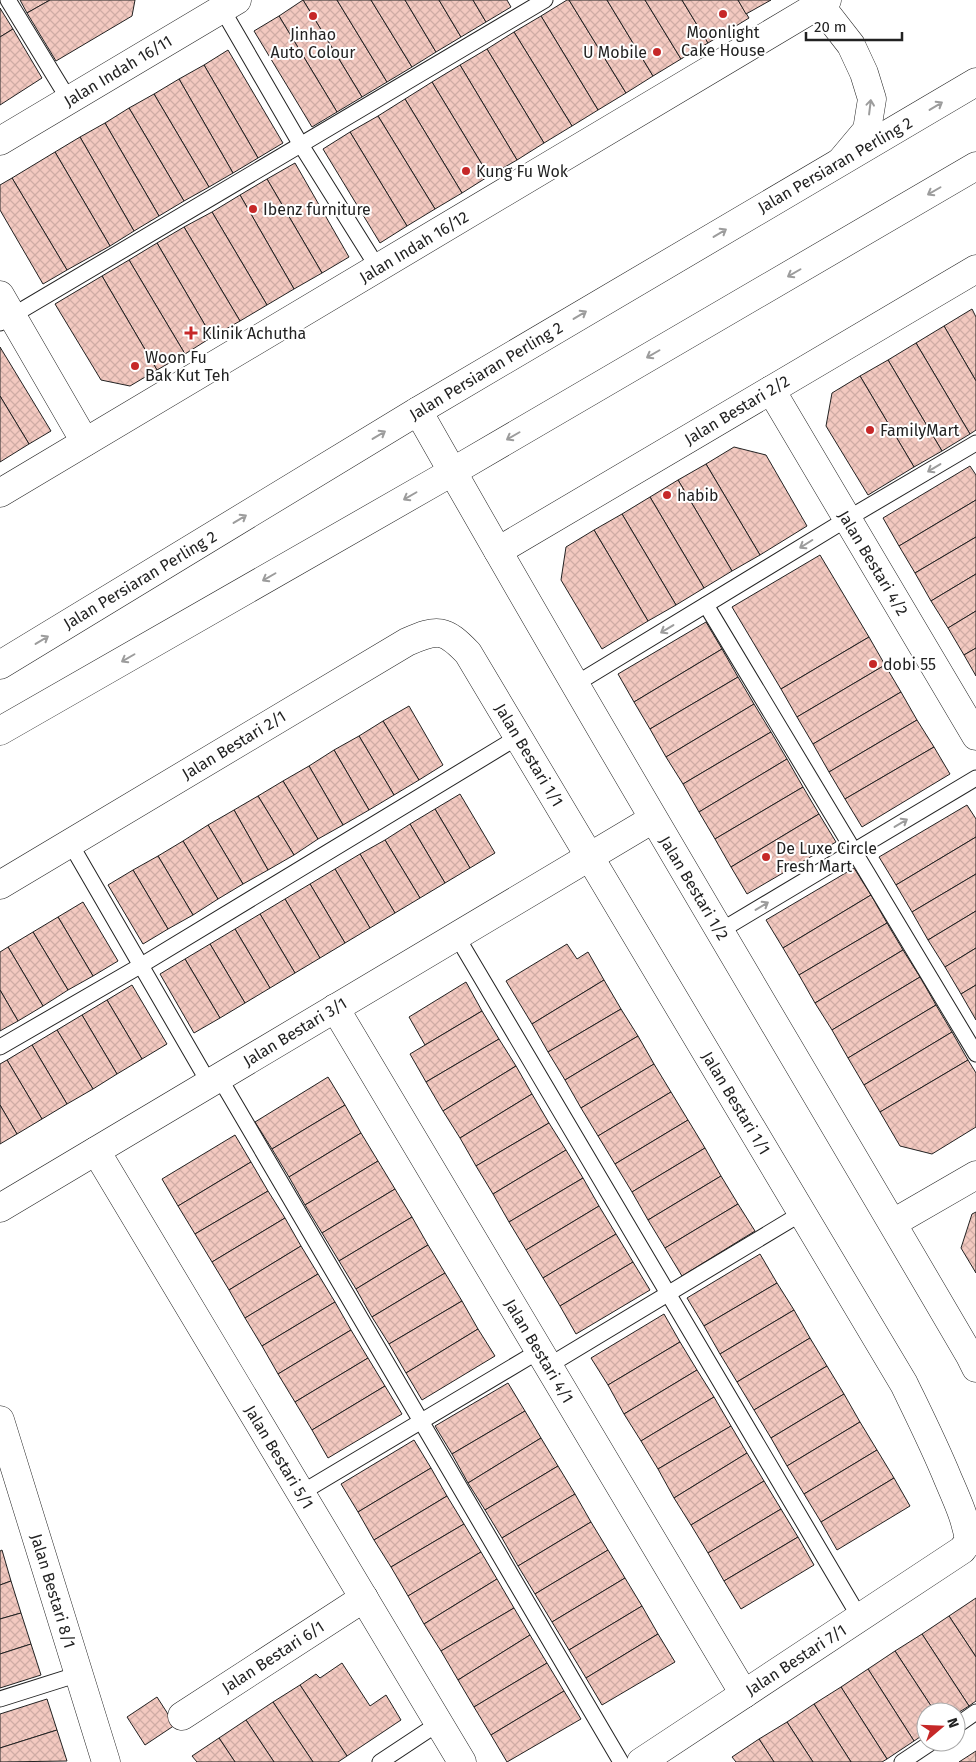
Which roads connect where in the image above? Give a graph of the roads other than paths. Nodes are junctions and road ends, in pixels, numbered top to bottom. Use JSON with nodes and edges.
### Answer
{"nodes":[{"id":1,"x":8,"y":0,"type":"edge"},
{"id":2,"x":545,"y":0,"type":"edge"},
{"id":3,"x":821,"y":2,"type":"edge"},
{"id":4,"x":214,"y":7,"type":"edge"},
{"id":5,"x":976,"y":82,"type":"edge"},
{"id":6,"x":69,"y":100,"type":"junction"},
{"id":7,"x":0,"y":141,"type":"edge"},
{"id":8,"x":301,"y":145,"type":"junction"},
{"id":9,"x":840,"y":163,"type":"junction"},
{"id":10,"x":976,"y":166,"type":"edge"},
{"id":11,"x":378,"y":268,"type":"junction"},
{"id":12,"x":976,"y":269,"type":"edge"},
{"id":13,"x":4,"y":311,"type":"edge"},
{"id":14,"x":771,"y":390,"type":"junction"},
{"id":15,"x":418,"y":411,"type":"junction"},
{"id":16,"x":85,"y":442,"type":"junction"},
{"id":17,"x":975,"y":445,"type":"edge"},
{"id":18,"x":452,"y":472,"type":"junction"},
{"id":19,"x":0,"y":493,"type":"edge"},
{"id":20,"x":847,"y":519,"type":"junction"},
{"id":21,"x":498,"y":552,"type":"junction"},
{"id":22,"x":706,"y":605,"type":"junction"},
{"id":23,"x":468,"y":653,"type":"joint"},
{"id":24,"x":0,"y":665,"type":"edge"},
{"id":25,"x":574,"y":685,"type":"junction"},
{"id":26,"x":0,"y":731,"type":"edge"},
{"id":27,"x":976,"y":736,"type":"edge"},
{"id":28,"x":518,"y":737,"type":"junction"},
{"id":29,"x":976,"y":778,"type":"edge"},
{"id":30,"x":653,"y":818,"type":"junction"},
{"id":31,"x":70,"y":843,"type":"junction"},
{"id":32,"x":854,"y":851,"type":"junction"},
{"id":33,"x":589,"y":856,"type":"junction"},
{"id":34,"x":0,"y":884,"type":"edge"},
{"id":35,"x":720,"y":931,"type":"junction"},
{"id":36,"x":456,"y":935,"type":"junction"},
{"id":37,"x":140,"y":966,"type":"junction"},
{"id":38,"x":335,"y":1008,"type":"junction"},
{"id":39,"x":0,"y":1047,"type":"edge"},
{"id":40,"x":976,"y":1054,"type":"edge"},
{"id":41,"x":214,"y":1080,"type":"junction"},
{"id":42,"x":96,"y":1151,"type":"junction"},
{"id":43,"x":976,"y":1174,"type":"edge"},
{"id":44,"x":0,"y":1208,"type":"edge"},
{"id":45,"x":802,"y":1213,"type":"junction"},
{"id":46,"x":893,"y":1224,"type":"junction"},
{"id":47,"x":668,"y":1294,"type":"junction"},
{"id":48,"x":543,"y":1358,"type":"junction"},
{"id":49,"x":974,"y":1359,"type":"edge"},
{"id":50,"x":0,"y":1420,"type":"edge"},
{"id":51,"x":421,"y":1421,"type":"junction"},
{"id":52,"x":301,"y":1493,"type":"junction"},
{"id":53,"x":951,"y":1558,"type":"joint"},
{"id":54,"x":364,"y":1598,"type":"junction"},
{"id":55,"x":860,"y":1618,"type":"junction"},
{"id":56,"x":79,"y":1674,"type":"junction"},
{"id":57,"x":744,"y":1694,"type":"junction"},
{"id":58,"x":0,"y":1699,"type":"edge"},
{"id":59,"x":182,"y":1716,"type":"dead end"},
{"id":60,"x":439,"y":1723,"type":"junction"},
{"id":61,"x":917,"y":1752,"type":"edge"},
{"id":62,"x":106,"y":1762,"type":"edge"},
{"id":63,"x":380,"y":1762,"type":"edge"},
{"id":64,"x":462,"y":1762,"type":"edge"},
{"id":65,"x":621,"y":1762,"type":"edge"},
{"id":66,"x":641,"y":1762,"type":"edge"},
{"id":67,"x":902,"y":1762,"type":"edge"}],
"edges":[{"from":1,"to":6,"type":"lane"},
{"from":2,"to":8,"type":"lane"},
{"from":9,"to":3,"type":"street","one_way":true},
{"from":3,"to":11,"type":"street","name":"Jalan Indah 16/12"},
{"from":4,"to":6,"type":"street","name":"Jalan Indah 16/11"},
{"from":4,"to":8,"type":"lane"},
{"from":9,"to":5,"type":"street","name":"Jalan Persiaran Perling 2","one_way":true},
{"from":6,"to":7,"type":"street","name":"Jalan Indah 16/11"},
{"from":8,"to":11,"type":"lane"},
{"from":8,"to":13,"type":"lane"},
{"from":15,"to":9,"type":"street","name":"Jalan Persiaran Perling 2","one_way":true},
{"from":10,"to":18,"type":"street","one_way":true},
{"from":11,"to":16,"type":"street","name":"Jalan Indah 16/12"},
{"from":12,"to":14,"type":"street","name":"Jalan Bestari 2/2"},
{"from":13,"to":16,"type":"street"},
{"from":14,"to":20,"type":"street","name":"Jalan Bestari 4/2"},
{"from":14,"to":21,"type":"street","name":"Jalan Bestari 2/2"},
{"from":15,"to":18,"type":"street"},
{"from":24,"to":15,"type":"street","name":"Jalan Persiaran Perling 2","one_way":true},
{"from":16,"to":19,"type":"street","name":"Jalan Indah 16/12"},
{"from":17,"to":20,"type":"lane","one_way":true},
{"from":18,"to":21,"type":"street"},
{"from":18,"to":26,"type":"street","one_way":true},
{"from":20,"to":22,"type":"lane","one_way":true},
{"from":20,"to":27,"type":"street","name":"Jalan Bestari 4/2"},
{"from":21,"to":25,"type":"street","name":"Jalan Bestari 1/2"},
{"from":22,"to":25,"type":"lane","one_way":true},
{"from":22,"to":32,"type":"lane"},
{"from":23,"to":28,"type":"street","name":"Jalan Bestari 1/1"},
{"from":23,"to":31,"type":"street","name":"Jalan Bestari 2/1"},
{"from":25,"to":30,"type":"street","name":"Jalan Bestari 1/2"},
{"from":28,"to":33,"type":"street","name":"Jalan Bestari 1/1"},
{"from":28,"to":37,"type":"lane"},
{"from":32,"to":29,"type":"lane","one_way":true},
{"from":30,"to":33,"type":"street","name":"Jalan Bestari 3/1"},
{"from":30,"to":35,"type":"street","name":"Jalan Bestari 1/2"},
{"from":31,"to":34,"type":"street","name":"Jalan Bestari 2/1"},
{"from":31,"to":37,"type":"lane"},
{"from":35,"to":32,"type":"lane","one_way":true},
{"from":32,"to":40,"type":"lane"},
{"from":33,"to":36,"type":"street","name":"Jalan Bestari 3/1"},
{"from":33,"to":45,"type":"street","name":"Jalan Bestari 1/1"},
{"from":35,"to":46,"type":"street","name":"Jalan Bestari 1/2"},
{"from":36,"to":38,"type":"street","name":"Jalan Bestari 3/1"},
{"from":36,"to":47,"type":"lane"},
{"from":37,"to":39,"type":"lane"},
{"from":37,"to":41,"type":"lane"},
{"from":38,"to":41,"type":"street","name":"Jalan Bestari 3/1"},
{"from":38,"to":48,"type":"street","name":"Jalan Bestari 4/1"},
{"from":41,"to":42,"type":"street","name":"Jalan Bestari 3/1"},
{"from":41,"to":51,"type":"lane"},
{"from":42,"to":44,"type":"street","name":"Jalan Bestari 3/1"},
{"from":42,"to":52,"type":"street","name":"Jalan Bestari 5/1"},
{"from":43,"to":46,"type":"street"},
{"from":45,"to":47,"type":"lane"},
{"from":45,"to":53,"type":"street","name":"Jalan Bestari 1/1"},
{"from":46,"to":49,"type":"street","name":"Jalan Bestari 1/2"},
{"from":47,"to":48,"type":"lane"},
{"from":47,"to":55,"type":"lane"},
{"from":48,"to":51,"type":"lane"},
{"from":48,"to":57,"type":"street","name":"Jalan Bestari 4/1"},
{"from":50,"to":56,"type":"street","name":"Jalan Bestari 8/1"},
{"from":51,"to":52,"type":"lane"},
{"from":51,"to":65,"type":"lane"},
{"from":52,"to":54,"type":"street","name":"Jalan Bestari 5/1"},
{"from":53,"to":55,"type":"street","name":"Jalan Bestari 7/1"},
{"from":54,"to":59,"type":"street","name":"Jalan Bestari 6/1"},
{"from":54,"to":60,"type":"street","name":"Jalan Bestari 5/1"},
{"from":55,"to":57,"type":"street","name":"Jalan Bestari 7/1"},
{"from":56,"to":58,"type":"lane"},
{"from":56,"to":62,"type":"street","name":"Jalan Bestari 8/1"},
{"from":57,"to":66,"type":"street","name":"Jalan Bestari 7/1"},
{"from":60,"to":63,"type":"lane"},
{"from":60,"to":64,"type":"street","name":"Jalan Bestari 5/1"},
{"from":61,"to":67,"type":"lane"}]}
